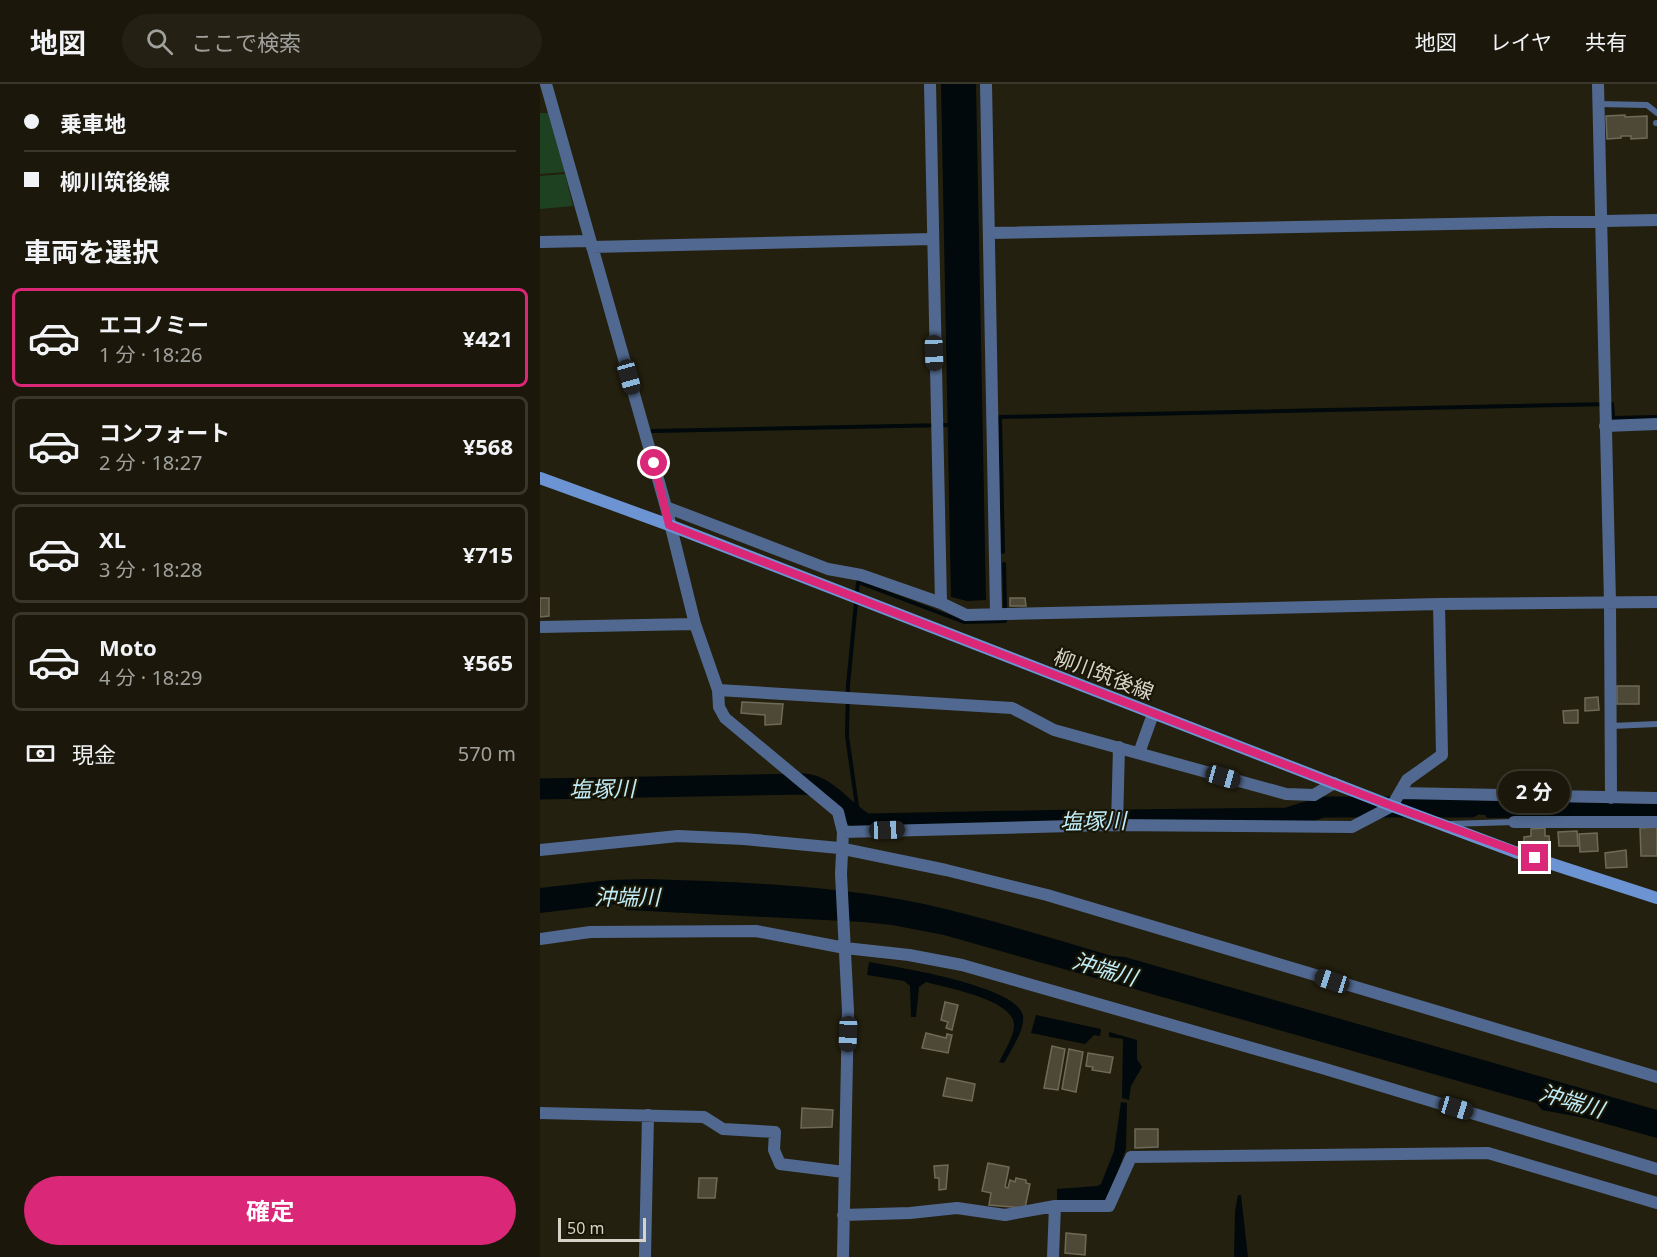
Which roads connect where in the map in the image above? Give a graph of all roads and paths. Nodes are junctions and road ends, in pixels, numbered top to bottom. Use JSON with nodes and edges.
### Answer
{"nodes":[{"id":1,"x":546,"y":84,"type":"edge"},
{"id":2,"x":930,"y":84,"type":"edge"},
{"id":3,"x":986,"y":84,"type":"edge"},
{"id":4,"x":1598,"y":84,"type":"edge"},
{"id":5,"x":1598,"y":104,"type":"junction"},
{"id":6,"x":1657,"y":112,"type":"edge"},
{"id":7,"x":1601,"y":220,"type":"junction"},
{"id":8,"x":1657,"y":220,"type":"edge"},
{"id":9,"x":989,"y":233,"type":"junction"},
{"id":10,"x":932,"y":239,"type":"junction"},
{"id":11,"x":540,"y":242,"type":"edge"},
{"id":12,"x":591,"y":244,"type":"junction"},
{"id":13,"x":1657,"y":424,"type":"edge"},
{"id":14,"x":1605,"y":426,"type":"junction"},
{"id":15,"x":540,"y":478,"type":"edge"},
{"id":16,"x":666,"y":507,"type":"junction"},
{"id":17,"x":669,"y":525,"type":"junction"},
{"id":18,"x":1657,"y":602,"type":"edge"},
{"id":19,"x":941,"y":603,"type":"junction"},
{"id":20,"x":1610,"y":603,"type":"junction"},
{"id":21,"x":1439,"y":604,"type":"junction"},
{"id":22,"x":996,"y":615,"type":"junction"},
{"id":23,"x":695,"y":624,"type":"junction"},
{"id":24,"x":540,"y":627,"type":"edge"},
{"id":25,"x":718,"y":690,"type":"junction"},
{"id":26,"x":1153,"y":714,"type":"junction"},
{"id":27,"x":1657,"y":724,"type":"edge"},
{"id":28,"x":1611,"y":726,"type":"junction"},
{"id":29,"x":1119,"y":747,"type":"junction"},
{"id":30,"x":1139,"y":753,"type":"junction"},
{"id":31,"x":1334,"y":783,"type":"junction"},
{"id":32,"x":1400,"y":793,"type":"junction"},
{"id":33,"x":1611,"y":798,"type":"junction"},
{"id":34,"x":1657,"y":798,"type":"edge"},
{"id":35,"x":1392,"y":806,"type":"junction"},
{"id":36,"x":1514,"y":822,"type":"joint"},
{"id":37,"x":1657,"y":822,"type":"edge"},
{"id":38,"x":1440,"y":824,"type":"junction"},
{"id":39,"x":1117,"y":825,"type":"junction"},
{"id":40,"x":843,"y":832,"type":"junction"},
{"id":41,"x":540,"y":849,"type":"edge"},
{"id":42,"x":842,"y":849,"type":"junction"},
{"id":43,"x":1657,"y":898,"type":"edge"},
{"id":44,"x":540,"y":939,"type":"edge"},
{"id":45,"x":845,"y":948,"type":"junction"},
{"id":46,"x":1657,"y":1077,"type":"edge"},
{"id":47,"x":540,"y":1113,"type":"edge"},
{"id":48,"x":648,"y":1115,"type":"junction"},
{"id":49,"x":1657,"y":1169,"type":"edge"},
{"id":50,"x":844,"y":1172,"type":"junction"},
{"id":51,"x":1657,"y":1203,"type":"edge"},
{"id":52,"x":1055,"y":1206,"type":"junction"},
{"id":53,"x":843,"y":1215,"type":"junction"},
{"id":54,"x":645,"y":1257,"type":"edge"},
{"id":55,"x":843,"y":1257,"type":"edge"},
{"id":56,"x":1053,"y":1257,"type":"edge"}],
"edges":[{"from":1,"to":12,"type":"street"},
{"from":2,"to":10,"type":"street"},
{"from":3,"to":9,"type":"street"},
{"from":4,"to":5,"type":"street"},
{"from":5,"to":6,"type":"lane"},
{"from":5,"to":7,"type":"street"},
{"from":7,"to":8,"type":"street"},
{"from":7,"to":9,"type":"street"},
{"from":7,"to":14,"type":"street"},
{"from":9,"to":22,"type":"street"},
{"from":10,"to":12,"type":"street"},
{"from":10,"to":19,"type":"street"},
{"from":11,"to":12,"type":"street"},
{"from":12,"to":16,"type":"street"},
{"from":13,"to":14,"type":"street"},
{"from":14,"to":20,"type":"street"},
{"from":15,"to":17,"type":"main road","name":"柳川筑後線"},
{"from":16,"to":17,"type":"street"},
{"from":16,"to":19,"type":"street"},
{"from":17,"to":23,"type":"street"},
{"from":17,"to":26,"type":"main road","name":"柳川筑後線"},
{"from":18,"to":20,"type":"street"},
{"from":19,"to":22,"type":"street"},
{"from":20,"to":21,"type":"street"},
{"from":20,"to":28,"type":"street"},
{"from":21,"to":22,"type":"street"},
{"from":21,"to":32,"type":"street"},
{"from":23,"to":24,"type":"street"},
{"from":23,"to":25,"type":"street"},
{"from":25,"to":29,"type":"street"},
{"from":25,"to":40,"type":"street"},
{"from":26,"to":30,"type":"street"},
{"from":26,"to":31,"type":"main road","name":"柳川筑後線"},
{"from":27,"to":28,"type":"lane"},
{"from":28,"to":33,"type":"street"},
{"from":29,"to":30,"type":"street"},
{"from":29,"to":39,"type":"street"},
{"from":30,"to":31,"type":"street"},
{"from":31,"to":35,"type":"main road","name":"柳川筑後線"},
{"from":32,"to":33,"type":"street"},
{"from":32,"to":35,"type":"street"},
{"from":33,"to":34,"type":"street"},
{"from":35,"to":38,"type":"main road","name":"柳川筑後線"},
{"from":35,"to":39,"type":"street"},
{"from":36,"to":37,"type":"street"},
{"from":36,"to":38,"type":"lane"},
{"from":38,"to":43,"type":"main road","name":"柳川筑後線"},
{"from":39,"to":40,"type":"street"},
{"from":40,"to":42,"type":"street"},
{"from":41,"to":42,"type":"street"},
{"from":42,"to":45,"type":"street"},
{"from":42,"to":46,"type":"street"},
{"from":44,"to":45,"type":"street"},
{"from":45,"to":49,"type":"street"},
{"from":45,"to":50,"type":"street"},
{"from":47,"to":48,"type":"street"},
{"from":48,"to":50,"type":"street"},
{"from":48,"to":54,"type":"street"},
{"from":50,"to":53,"type":"street"},
{"from":51,"to":52,"type":"street"},
{"from":52,"to":53,"type":"street"},
{"from":52,"to":56,"type":"street"},
{"from":53,"to":55,"type":"street"}]}
